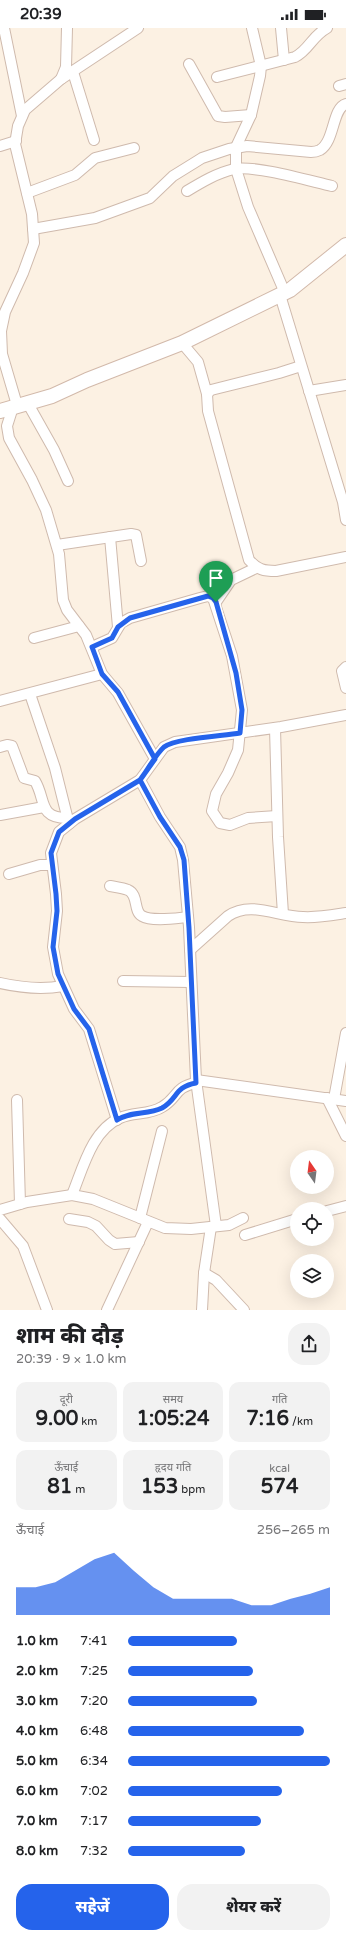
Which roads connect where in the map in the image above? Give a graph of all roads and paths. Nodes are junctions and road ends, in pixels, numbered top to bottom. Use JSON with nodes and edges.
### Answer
{"nodes":[{"id":1,"x":4,"y":28,"type":"edge"},
{"id":2,"x":67,"y":28,"type":"edge"},
{"id":3,"x":252,"y":28,"type":"edge"},
{"id":4,"x":281,"y":28,"type":"edge"},
{"id":5,"x":327,"y":28,"type":"edge"},
{"id":6,"x":131,"y":30,"type":"edge"},
{"id":7,"x":4,"y":55,"type":"edge"},
{"id":8,"x":284,"y":60,"type":"junction"},
{"id":9,"x":189,"y":64,"type":"dead end"},
{"id":10,"x":261,"y":66,"type":"junction"},
{"id":11,"x":73,"y":72,"type":"junction"},
{"id":12,"x":217,"y":76,"type":"dead end"},
{"id":13,"x":61,"y":79,"type":"junction"},
{"id":14,"x":346,"y":104,"type":"edge"},
{"id":15,"x":252,"y":115,"type":"junction"},
{"id":16,"x":22,"y":116,"type":"junction"},
{"id":17,"x":94,"y":140,"type":"dead end"},
{"id":18,"x":16,"y":141,"type":"junction"},
{"id":19,"x":0,"y":146,"type":"edge"},
{"id":20,"x":236,"y":147,"type":"junction"},
{"id":21,"x":134,"y":148,"type":"dead end"},
{"id":22,"x":236,"y":169,"type":"junction"},
{"id":23,"x":332,"y":186,"type":"dead end"},
{"id":24,"x":186,"y":191,"type":"dead end"},
{"id":25,"x":27,"y":193,"type":"junction"},
{"id":26,"x":33,"y":229,"type":"junction"},
{"id":27,"x":346,"y":245,"type":"edge"},
{"id":28,"x":282,"y":294,"type":"junction"},
{"id":29,"x":182,"y":343,"type":"junction"},
{"id":30,"x":2,"y":362,"type":"edge"},
{"id":31,"x":301,"y":366,"type":"junction"},
{"id":32,"x":346,"y":385,"type":"edge"},
{"id":33,"x":309,"y":391,"type":"junction"},
{"id":34,"x":206,"y":394,"type":"junction"},
{"id":35,"x":14,"y":406,"type":"edge"},
{"id":36,"x":4,"y":429,"type":"edge"},
{"id":37,"x":68,"y":481,"type":"dead end"},
{"id":38,"x":344,"y":502,"type":"edge"},
{"id":39,"x":346,"y":520,"type":"edge"},
{"id":40,"x":110,"y":537,"type":"junction"},
{"id":41,"x":57,"y":546,"type":"junction"},
{"id":42,"x":346,"y":557,"type":"edge"},
{"id":43,"x":141,"y":561,"type":"dead end"},
{"id":44,"x":256,"y":568,"type":"junction"},
{"id":45,"x":216,"y":602,"type":"junction"},
{"id":46,"x":79,"y":626,"type":"junction"},
{"id":47,"x":118,"y":627,"type":"junction"},
{"id":48,"x":34,"y":638,"type":"dead end"},
{"id":49,"x":92,"y":647,"type":"junction"},
{"id":50,"x":346,"y":667,"type":"edge"},
{"id":51,"x":102,"y":674,"type":"junction"},
{"id":52,"x":346,"y":688,"type":"edge"},
{"id":53,"x":30,"y":694,"type":"junction"},
{"id":54,"x":0,"y":702,"type":"edge"},
{"id":55,"x":346,"y":715,"type":"edge"},
{"id":56,"x":274,"y":728,"type":"junction"},
{"id":57,"x":240,"y":733,"type":"junction"},
{"id":58,"x":0,"y":747,"type":"edge"},
{"id":59,"x":155,"y":759,"type":"junction"},
{"id":60,"x":140,"y":780,"type":"junction"},
{"id":61,"x":44,"y":807,"type":"junction"},
{"id":62,"x":0,"y":815,"type":"edge"},
{"id":63,"x":277,"y":816,"type":"junction"},
{"id":64,"x":68,"y":821,"type":"junction"},
{"id":65,"x":52,"y":865,"type":"junction"},
{"id":66,"x":6,"y":872,"type":"edge"},
{"id":67,"x":110,"y":886,"type":"dead end"},
{"id":68,"x":346,"y":913,"type":"edge"},
{"id":69,"x":283,"y":914,"type":"junction"},
{"id":70,"x":188,"y":917,"type":"junction"},
{"id":71,"x":190,"y":950,"type":"junction"},
{"id":72,"x":123,"y":981,"type":"dead end"},
{"id":73,"x":191,"y":982,"type":"junction"},
{"id":74,"x":0,"y":983,"type":"edge"},
{"id":75,"x":63,"y":986,"type":"junction"},
{"id":76,"x":346,"y":1033,"type":"edge"},
{"id":77,"x":196,"y":1082,"type":"junction"},
{"id":78,"x":331,"y":1098,"type":"junction"},
{"id":79,"x":17,"y":1100,"type":"dead end"},
{"id":80,"x":346,"y":1101,"type":"edge"},
{"id":81,"x":117,"y":1120,"type":"junction"},
{"id":82,"x":162,"y":1131,"type":"dead end"},
{"id":83,"x":346,"y":1136,"type":"edge"},
{"id":84,"x":72,"y":1195,"type":"junction"},
{"id":85,"x":20,"y":1204,"type":"junction"},
{"id":86,"x":346,"y":1206,"type":"edge"},
{"id":87,"x":334,"y":1209,"type":"edge"},
{"id":88,"x":0,"y":1210,"type":"edge"},
{"id":89,"x":243,"y":1218,"type":"dead end"},
{"id":90,"x":0,"y":1219,"type":"edge"},
{"id":91,"x":69,"y":1219,"type":"dead end"},
{"id":92,"x":144,"y":1220,"type":"junction"},
{"id":93,"x":290,"y":1221,"type":"edge"},
{"id":94,"x":213,"y":1227,"type":"junction"},
{"id":95,"x":245,"y":1235,"type":"dead end"},
{"id":96,"x":139,"y":1242,"type":"junction"},
{"id":97,"x":204,"y":1273,"type":"junction"},
{"id":98,"x":47,"y":1310,"type":"edge"},
{"id":99,"x":108,"y":1310,"type":"edge"},
{"id":100,"x":202,"y":1310,"type":"edge"},
{"id":101,"x":244,"y":1310,"type":"edge"}],
"edges":[{"from":1,"to":7,"type":"street"},
{"from":2,"to":13,"type":"street"},
{"from":3,"to":10,"type":"street"},
{"from":4,"to":8,"type":"street"},
{"from":5,"to":8,"type":"street"},
{"from":6,"to":11,"type":"street"},
{"from":7,"to":16,"type":"street"},
{"from":8,"to":10,"type":"street"},
{"from":9,"to":15,"type":"street"},
{"from":10,"to":12,"type":"street"},
{"from":10,"to":15,"type":"street"},
{"from":11,"to":13,"type":"street"},
{"from":11,"to":17,"type":"street"},
{"from":13,"to":16,"type":"street"},
{"from":14,"to":20,"type":"street"},
{"from":15,"to":20,"type":"street"},
{"from":16,"to":18,"type":"street"},
{"from":18,"to":19,"type":"street"},
{"from":18,"to":25,"type":"street"},
{"from":20,"to":22,"type":"street"},
{"from":20,"to":26,"type":"street"},
{"from":21,"to":25,"type":"street"},
{"from":22,"to":23,"type":"street"},
{"from":22,"to":24,"type":"street"},
{"from":22,"to":28,"type":"street"},
{"from":25,"to":26,"type":"street"},
{"from":26,"to":30,"type":"street"},
{"from":27,"to":28,"type":"street"},
{"from":28,"to":29,"type":"street"},
{"from":28,"to":31,"type":"street"},
{"from":29,"to":34,"type":"street"},
{"from":29,"to":35,"type":"street"},
{"from":30,"to":35,"type":"street"},
{"from":31,"to":33,"type":"street"},
{"from":31,"to":34,"type":"street"},
{"from":32,"to":33,"type":"street"},
{"from":33,"to":38,"type":"street"},
{"from":34,"to":44,"type":"street"},
{"from":35,"to":36,"type":"street"},
{"from":35,"to":37,"type":"street"},
{"from":36,"to":41,"type":"street"},
{"from":38,"to":39,"type":"street"},
{"from":40,"to":41,"type":"street"},
{"from":40,"to":43,"type":"street"},
{"from":40,"to":47,"type":"street"},
{"from":41,"to":46,"type":"street"},
{"from":42,"to":44,"type":"street"},
{"from":44,"to":45,"type":"street"},
{"from":45,"to":47,"type":"street"},
{"from":45,"to":57,"type":"street"},
{"from":46,"to":48,"type":"street"},
{"from":46,"to":49,"type":"street"},
{"from":47,"to":49,"type":"street"},
{"from":49,"to":51,"type":"street"},
{"from":50,"to":52,"type":"street"},
{"from":51,"to":53,"type":"street"},
{"from":51,"to":59,"type":"street"},
{"from":53,"to":54,"type":"street"},
{"from":53,"to":64,"type":"street"},
{"from":55,"to":56,"type":"street"},
{"from":56,"to":57,"type":"street"},
{"from":56,"to":63,"type":"street"},
{"from":57,"to":59,"type":"street"},
{"from":57,"to":63,"type":"street"},
{"from":58,"to":61,"type":"street"},
{"from":59,"to":60,"type":"street"},
{"from":60,"to":64,"type":"street"},
{"from":60,"to":70,"type":"street"},
{"from":61,"to":62,"type":"street"},
{"from":61,"to":64,"type":"street"},
{"from":63,"to":69,"type":"street"},
{"from":64,"to":65,"type":"street"},
{"from":65,"to":66,"type":"street"},
{"from":65,"to":75,"type":"street"},
{"from":67,"to":70,"type":"street"},
{"from":68,"to":69,"type":"street"},
{"from":69,"to":71,"type":"street"},
{"from":70,"to":71,"type":"street"},
{"from":71,"to":73,"type":"street"},
{"from":72,"to":73,"type":"street"},
{"from":73,"to":77,"type":"street"},
{"from":74,"to":75,"type":"street"},
{"from":75,"to":81,"type":"street"},
{"from":76,"to":78,"type":"street"},
{"from":77,"to":78,"type":"street"},
{"from":77,"to":81,"type":"street"},
{"from":77,"to":94,"type":"street"},
{"from":78,"to":80,"type":"street"},
{"from":78,"to":83,"type":"street"},
{"from":79,"to":85,"type":"street"},
{"from":81,"to":84,"type":"street"},
{"from":82,"to":92,"type":"street"},
{"from":84,"to":85,"type":"street"},
{"from":84,"to":92,"type":"street"},
{"from":85,"to":88,"type":"street"},
{"from":86,"to":87,"type":"street"},
{"from":89,"to":94,"type":"street"},
{"from":90,"to":98,"type":"street"},
{"from":91,"to":96,"type":"street"},
{"from":92,"to":94,"type":"street"},
{"from":92,"to":96,"type":"street"},
{"from":93,"to":95,"type":"street"},
{"from":94,"to":97,"type":"street"},
{"from":96,"to":99,"type":"street"},
{"from":97,"to":100,"type":"street"},
{"from":97,"to":101,"type":"street"}]}
